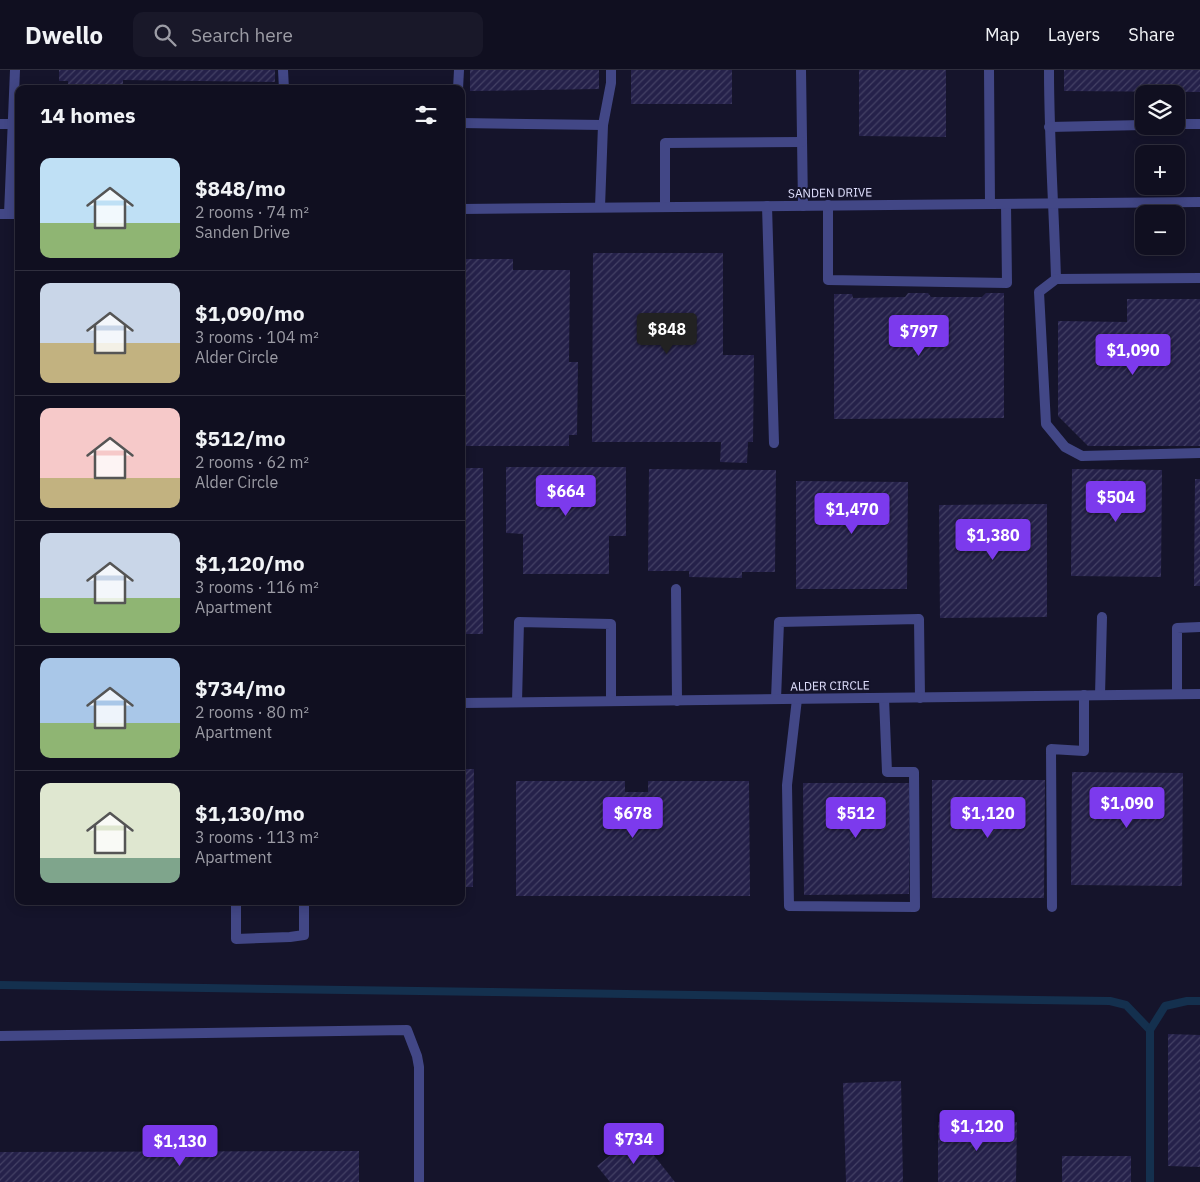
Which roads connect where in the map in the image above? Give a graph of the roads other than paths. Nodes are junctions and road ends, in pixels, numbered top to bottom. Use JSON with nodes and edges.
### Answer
{"nodes":[{"id":1,"x":15,"y":70,"type":"edge"},
{"id":2,"x":284,"y":70,"type":"edge"},
{"id":3,"x":459,"y":70,"type":"edge"},
{"id":4,"x":611,"y":70,"type":"edge"},
{"id":5,"x":802,"y":70,"type":"edge"},
{"id":6,"x":989,"y":70,"type":"edge"},
{"id":7,"x":1049,"y":70,"type":"edge"},
{"id":8,"x":284,"y":85,"type":"edge"},
{"id":9,"x":458,"y":85,"type":"edge"},
{"id":10,"x":465,"y":123,"type":"edge"},
{"id":11,"x":0,"y":124,"type":"edge"},
{"id":12,"x":15,"y":124,"type":"edge"},
{"id":13,"x":1135,"y":124,"type":"edge"},
{"id":14,"x":1185,"y":124,"type":"edge"},
{"id":15,"x":1200,"y":124,"type":"edge"},
{"id":16,"x":603,"y":126,"type":"junction"},
{"id":17,"x":1049,"y":127,"type":"junction"},
{"id":18,"x":802,"y":142,"type":"junction"},
{"id":19,"x":1200,"y":202,"type":"edge"},
{"id":20,"x":1054,"y":203,"type":"junction"},
{"id":21,"x":990,"y":204,"type":"junction"},
{"id":22,"x":1006,"y":204,"type":"junction"},
{"id":23,"x":828,"y":205,"type":"junction"},
{"id":24,"x":766,"y":206,"type":"junction"},
{"id":25,"x":803,"y":206,"type":"junction"},
{"id":26,"x":600,"y":207,"type":"junction"},
{"id":27,"x":665,"y":207,"type":"junction"},
{"id":28,"x":465,"y":209,"type":"edge"},
{"id":29,"x":9,"y":214,"type":"edge"},
{"id":30,"x":1200,"y":278,"type":"edge"},
{"id":31,"x":1056,"y":279,"type":"junction"},
{"id":32,"x":774,"y":443,"type":"dead end"},
{"id":33,"x":1200,"y":454,"type":"edge"},
{"id":34,"x":676,"y":589,"type":"dead end"},
{"id":35,"x":1102,"y":617,"type":"dead end"},
{"id":36,"x":1200,"y":627,"type":"edge"},
{"id":37,"x":1177,"y":694,"type":"junction"},
{"id":38,"x":1200,"y":694,"type":"edge"},
{"id":39,"x":1084,"y":695,"type":"junction"},
{"id":40,"x":1100,"y":695,"type":"junction"},
{"id":41,"x":884,"y":698,"type":"junction"},
{"id":42,"x":920,"y":698,"type":"junction"},
{"id":43,"x":776,"y":699,"type":"junction"},
{"id":44,"x":797,"y":699,"type":"junction"},
{"id":45,"x":611,"y":701,"type":"junction"},
{"id":46,"x":677,"y":701,"type":"junction"},
{"id":47,"x":517,"y":702,"type":"junction"},
{"id":48,"x":465,"y":703,"type":"edge"},
{"id":49,"x":236,"y":905,"type":"edge"},
{"id":50,"x":304,"y":905,"type":"edge"},
{"id":51,"x":1052,"y":907,"type":"dead end"},
{"id":52,"x":0,"y":1036,"type":"edge"},
{"id":53,"x":419,"y":1182,"type":"edge"}],
"edges":[{"from":1,"to":12,"type":"street"},
{"from":2,"to":8,"type":"street"},
{"from":3,"to":9,"type":"street"},
{"from":4,"to":16,"type":"street"},
{"from":5,"to":18,"type":"street"},
{"from":6,"to":21,"type":"street"},
{"from":7,"to":17,"type":"street"},
{"from":10,"to":16,"type":"street"},
{"from":11,"to":12,"type":"street"},
{"from":12,"to":29,"type":"street"},
{"from":13,"to":17,"type":"street"},
{"from":14,"to":15,"type":"street"},
{"from":16,"to":26,"type":"street"},
{"from":17,"to":20,"type":"street"},
{"from":18,"to":25,"type":"street"},
{"from":18,"to":27,"type":"street"},
{"from":19,"to":20,"type":"street","name":"SANDEN DRIVE"},
{"from":20,"to":22,"type":"street","name":"SANDEN DRIVE"},
{"from":20,"to":31,"type":"street"},
{"from":21,"to":22,"type":"street","name":"SANDEN DRIVE"},
{"from":21,"to":23,"type":"street","name":"SANDEN DRIVE"},
{"from":22,"to":23,"type":"street"},
{"from":23,"to":25,"type":"street","name":"SANDEN DRIVE"},
{"from":24,"to":25,"type":"street","name":"SANDEN DRIVE"},
{"from":24,"to":27,"type":"street","name":"SANDEN DRIVE"},
{"from":24,"to":32,"type":"street"},
{"from":26,"to":27,"type":"street","name":"SANDEN DRIVE"},
{"from":26,"to":28,"type":"street","name":"SANDEN DRIVE"},
{"from":30,"to":31,"type":"street"},
{"from":31,"to":33,"type":"street"},
{"from":34,"to":46,"type":"street"},
{"from":35,"to":40,"type":"street"},
{"from":36,"to":37,"type":"street"},
{"from":37,"to":38,"type":"street","name":"ALDER CIRCLE"},
{"from":37,"to":40,"type":"street","name":"ALDER CIRCLE"},
{"from":39,"to":40,"type":"street","name":"ALDER CIRCLE"},
{"from":39,"to":42,"type":"street","name":"ALDER CIRCLE"},
{"from":39,"to":51,"type":"street"},
{"from":41,"to":42,"type":"street","name":"ALDER CIRCLE"},
{"from":41,"to":44,"type":"street","name":"ALDER CIRCLE"},
{"from":41,"to":44,"type":"street"},
{"from":42,"to":43,"type":"street"},
{"from":43,"to":44,"type":"street","name":"ALDER CIRCLE"},
{"from":43,"to":46,"type":"street","name":"ALDER CIRCLE"},
{"from":45,"to":46,"type":"street","name":"ALDER CIRCLE"},
{"from":45,"to":47,"type":"street","name":"ALDER CIRCLE"},
{"from":45,"to":47,"type":"street"},
{"from":47,"to":48,"type":"street","name":"ALDER CIRCLE"},
{"from":49,"to":50,"type":"street"},
{"from":52,"to":53,"type":"street"}]}
